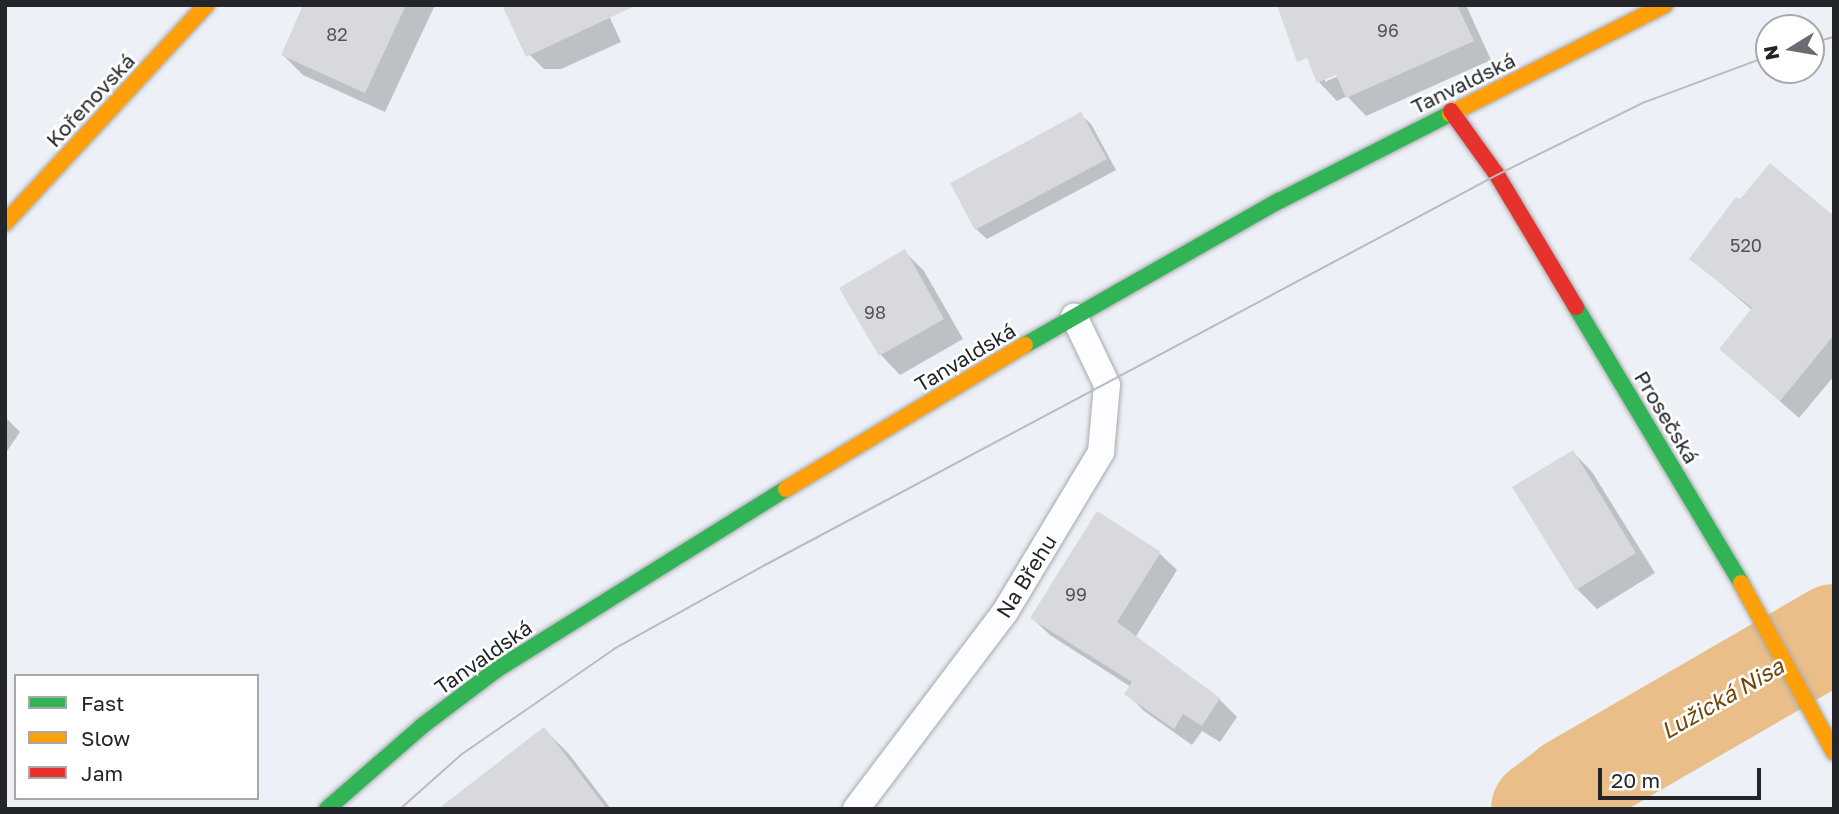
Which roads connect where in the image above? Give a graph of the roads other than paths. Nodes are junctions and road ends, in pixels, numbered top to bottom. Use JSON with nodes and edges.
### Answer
{"nodes":[{"id":1,"x":206,"y":5,"type":"edge"},
{"id":2,"x":1665,"y":5,"type":"edge"},
{"id":3,"x":1451,"y":111,"type":"junction"},
{"id":4,"x":5,"y":222,"type":"edge"},
{"id":5,"x":1074,"y":316,"type":"junction"},
{"id":6,"x":1833,"y":750,"type":"edge"},
{"id":7,"x":327,"y":809,"type":"edge"},
{"id":8,"x":856,"y":809,"type":"edge"}],
"edges":[{"from":1,"to":4,"type":"main road","name":"Kořenovská"},
{"from":2,"to":3,"type":"main road","name":"Tanvaldská"},
{"from":3,"to":5,"type":"main road","name":"Tanvaldská"},
{"from":3,"to":6,"type":"main road","name":"Prosečská"},
{"from":5,"to":7,"type":"main road","name":"Tanvaldská"},
{"from":5,"to":8,"type":"lane","name":"Na Břehu"}]}
